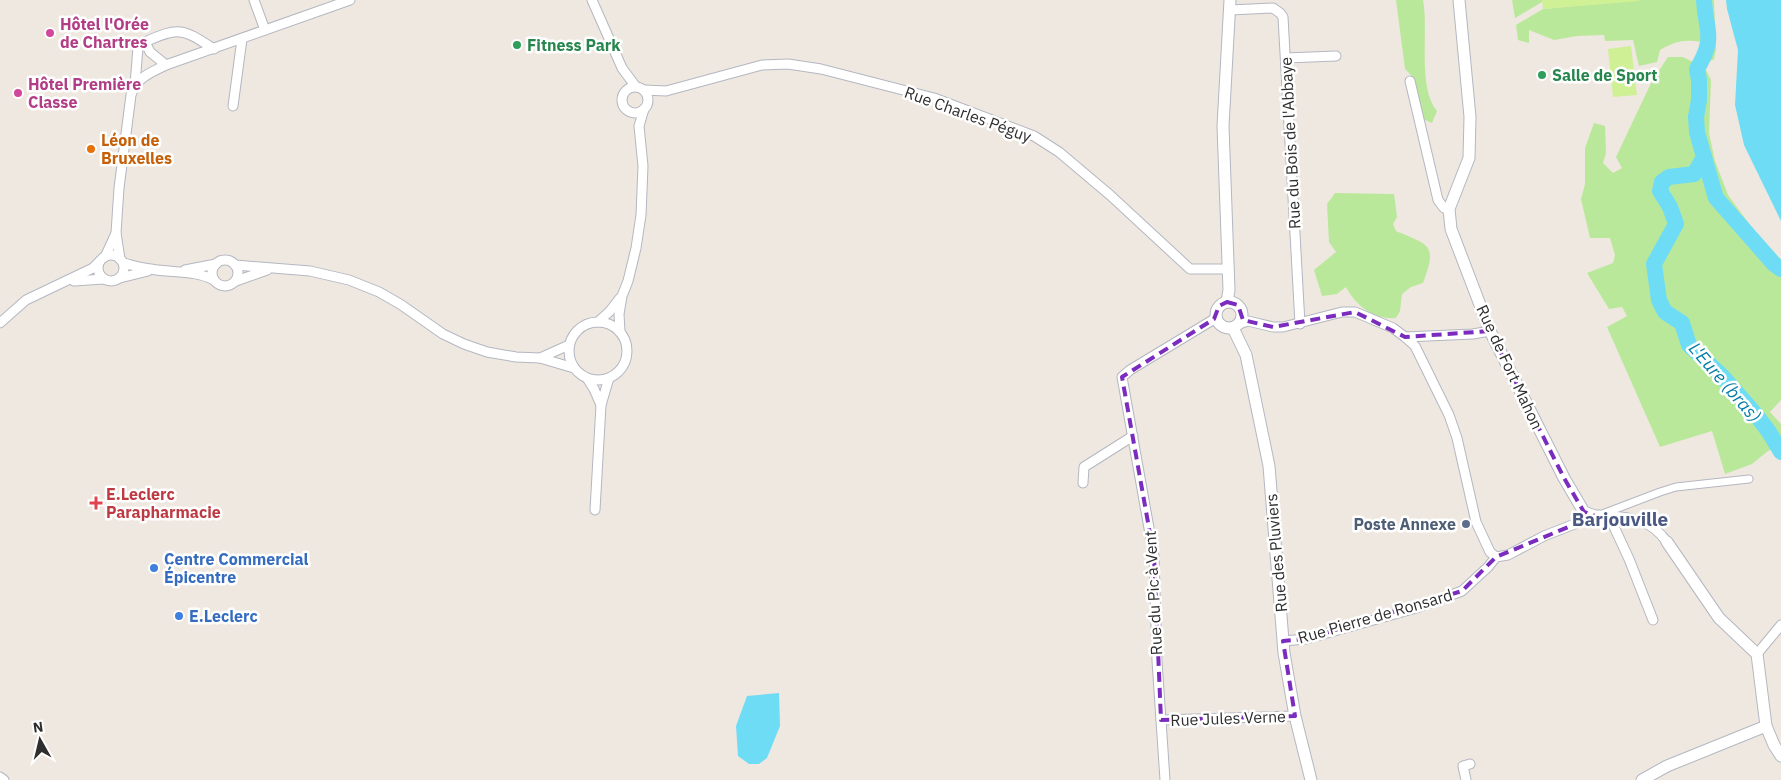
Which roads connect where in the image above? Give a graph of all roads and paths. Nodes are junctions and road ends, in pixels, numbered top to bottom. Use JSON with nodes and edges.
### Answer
{"nodes":[{"id":1,"x":254,"y":0,"type":"edge"},
{"id":2,"x":350,"y":0,"type":"edge"},
{"id":3,"x":592,"y":0,"type":"edge"},
{"id":4,"x":1459,"y":0,"type":"edge"},
{"id":5,"x":1230,"y":5,"type":"edge"},
{"id":6,"x":265,"y":30,"type":"junction"},
{"id":7,"x":242,"y":39,"type":"junction"},
{"id":8,"x":145,"y":42,"type":"junction"},
{"id":9,"x":214,"y":49,"type":"junction"},
{"id":10,"x":1336,"y":56,"type":"dead end"},
{"id":11,"x":1286,"y":58,"type":"junction"},
{"id":12,"x":166,"y":65,"type":"junction"},
{"id":13,"x":622,"y":68,"type":"junction"},
{"id":14,"x":1410,"y":81,"type":"dead end"},
{"id":15,"x":135,"y":85,"type":"junction"},
{"id":16,"x":640,"y":88,"type":"junction"},
{"id":17,"x":666,"y":91,"type":"junction"},
{"id":18,"x":624,"y":92,"type":"junction"},
{"id":19,"x":233,"y":106,"type":"dead end"},
{"id":20,"x":646,"y":106,"type":"junction"},
{"id":21,"x":628,"y":111,"type":"junction"},
{"id":22,"x":639,"y":126,"type":"junction"},
{"id":23,"x":1449,"y":210,"type":"junction"},
{"id":24,"x":116,"y":233,"type":"junction"},
{"id":25,"x":103,"y":259,"type":"junction"},
{"id":26,"x":122,"y":261,"type":"junction"},
{"id":27,"x":216,"y":264,"type":"junction"},
{"id":28,"x":235,"y":265,"type":"junction"},
{"id":29,"x":274,"y":268,"type":"junction"},
{"id":30,"x":1227,"y":269,"type":"junction"},
{"id":31,"x":153,"y":270,"type":"junction"},
{"id":32,"x":180,"y":271,"type":"junction"},
{"id":33,"x":104,"y":278,"type":"junction"},
{"id":34,"x":120,"y":278,"type":"junction"},
{"id":35,"x":214,"y":280,"type":"junction"},
{"id":36,"x":236,"y":281,"type":"junction"},
{"id":37,"x":66,"y":282,"type":"junction"},
{"id":38,"x":622,"y":296,"type":"junction"},
{"id":39,"x":1227,"y":302,"type":"junction"},
{"id":40,"x":1216,"y":318,"type":"junction"},
{"id":41,"x":598,"y":322,"type":"junction"},
{"id":42,"x":0,"y":323,"type":"edge"},
{"id":43,"x":1300,"y":324,"type":"junction"},
{"id":44,"x":1236,"y":326,"type":"junction"},
{"id":45,"x":1490,"y":331,"type":"junction"},
{"id":46,"x":620,"y":332,"type":"junction"},
{"id":47,"x":1405,"y":337,"type":"junction"},
{"id":48,"x":569,"y":345,"type":"junction"},
{"id":49,"x":540,"y":358,"type":"junction"},
{"id":50,"x":574,"y":368,"type":"junction"},
{"id":51,"x":587,"y":378,"type":"junction"},
{"id":52,"x":610,"y":378,"type":"junction"},
{"id":53,"x":601,"y":405,"type":"junction"},
{"id":54,"x":1133,"y":436,"type":"junction"},
{"id":55,"x":1749,"y":479,"type":"dead end"},
{"id":56,"x":1084,"y":483,"type":"dead end"},
{"id":57,"x":595,"y":510,"type":"dead end"},
{"id":58,"x":1595,"y":516,"type":"junction"},
{"id":59,"x":1609,"y":516,"type":"junction"},
{"id":60,"x":1667,"y":542,"type":"joint"},
{"id":61,"x":1496,"y":557,"type":"junction"},
{"id":62,"x":1653,"y":620,"type":"dead end"},
{"id":63,"x":1781,"y":625,"type":"edge"},
{"id":64,"x":1283,"y":641,"type":"junction"},
{"id":65,"x":1757,"y":654,"type":"junction"},
{"id":66,"x":1295,"y":716,"type":"junction"},
{"id":67,"x":1161,"y":720,"type":"junction"},
{"id":68,"x":1766,"y":726,"type":"junction"},
{"id":69,"x":1781,"y":756,"type":"edge"},
{"id":70,"x":1470,"y":764,"type":"dead end"},
{"id":71,"x":0,"y":777,"type":"edge"},
{"id":72,"x":1655,"y":777,"type":"edge"},
{"id":73,"x":4,"y":780,"type":"edge"},
{"id":74,"x":1165,"y":780,"type":"edge"},
{"id":75,"x":1311,"y":780,"type":"edge"},
{"id":76,"x":1466,"y":780,"type":"edge"},
{"id":77,"x":1642,"y":780,"type":"edge"}],
"edges":[{"from":1,"to":6,"type":"street"},
{"from":2,"to":6,"type":"street"},
{"from":3,"to":13,"type":"street"},
{"from":4,"to":23,"type":"street"},
{"from":5,"to":11,"type":"street","name":"Rue du Bois de l'Abbaye"},
{"from":5,"to":30,"type":"street"},
{"from":6,"to":7,"type":"street"},
{"from":7,"to":9,"type":"street"},
{"from":7,"to":19,"type":"street"},
{"from":8,"to":9,"type":"street"},
{"from":8,"to":12,"type":"street"},
{"from":8,"to":15,"type":"street"},
{"from":9,"to":12,"type":"street"},
{"from":10,"to":11,"type":"street"},
{"from":11,"to":43,"type":"street","name":"Rue du Bois de l'Abbaye"},
{"from":12,"to":15,"type":"street"},
{"from":13,"to":16,"type":"street"},
{"from":13,"to":18,"type":"street"},
{"from":14,"to":23,"type":"street"},
{"from":15,"to":24,"type":"street"},
{"from":16,"to":17,"type":"street","name":"Rue Charles Péguy"},
{"from":16,"to":18,"type":"street"},
{"from":16,"to":20,"type":"street"},
{"from":17,"to":20,"type":"street","name":"Rue Charles Péguy"},
{"from":17,"to":30,"type":"street","name":"Rue Charles Péguy"},
{"from":18,"to":21,"type":"street"},
{"from":20,"to":21,"type":"street"},
{"from":20,"to":22,"type":"street"},
{"from":21,"to":22,"type":"street"},
{"from":22,"to":38,"type":"street"},
{"from":23,"to":45,"type":"street","name":"Rue de Fort Mahon"},
{"from":24,"to":25,"type":"street"},
{"from":24,"to":26,"type":"street"},
{"from":25,"to":26,"type":"street"},
{"from":25,"to":33,"type":"street"},
{"from":25,"to":37,"type":"street"},
{"from":26,"to":31,"type":"street"},
{"from":26,"to":34,"type":"street"},
{"from":27,"to":28,"type":"street"},
{"from":27,"to":32,"type":"street"},
{"from":27,"to":35,"type":"street"},
{"from":28,"to":29,"type":"street"},
{"from":28,"to":36,"type":"street"},
{"from":29,"to":36,"type":"street"},
{"from":29,"to":49,"type":"street"},
{"from":30,"to":39,"type":"street"},
{"from":31,"to":32,"type":"street"},
{"from":31,"to":34,"type":"street"},
{"from":32,"to":35,"type":"street"},
{"from":33,"to":34,"type":"street"},
{"from":33,"to":37,"type":"street"},
{"from":35,"to":36,"type":"street"},
{"from":37,"to":42,"type":"street"},
{"from":38,"to":41,"type":"street"},
{"from":38,"to":46,"type":"street"},
{"from":39,"to":40,"type":"street"},
{"from":39,"to":44,"type":"street"},
{"from":40,"to":44,"type":"street"},
{"from":40,"to":54,"type":"street","name":"Rue du Pic à Vent"},
{"from":41,"to":46,"type":"street"},
{"from":41,"to":48,"type":"street"},
{"from":43,"to":44,"type":"street"},
{"from":43,"to":47,"type":"street"},
{"from":44,"to":64,"type":"street","name":"Rue des Pluviers"},
{"from":45,"to":47,"type":"street"},
{"from":45,"to":58,"type":"street","name":"Rue de Fort Mahon"},
{"from":46,"to":52,"type":"street"},
{"from":47,"to":61,"type":"street"},
{"from":48,"to":49,"type":"street"},
{"from":48,"to":50,"type":"street"},
{"from":49,"to":50,"type":"street"},
{"from":50,"to":51,"type":"street"},
{"from":51,"to":52,"type":"street"},
{"from":51,"to":53,"type":"street"},
{"from":52,"to":53,"type":"street"},
{"from":53,"to":57,"type":"street"},
{"from":54,"to":56,"type":"street"},
{"from":54,"to":67,"type":"street","name":"Rue du Pic à Vent"},
{"from":55,"to":58,"type":"street"},
{"from":58,"to":59,"type":"street"},
{"from":58,"to":61,"type":"street","name":"Rue Pierre de Ronsard"},
{"from":59,"to":60,"type":"street"},
{"from":59,"to":62,"type":"street"},
{"from":60,"to":65,"type":"street"},
{"from":61,"to":64,"type":"street","name":"Rue Pierre de Ronsard"},
{"from":63,"to":65,"type":"street"},
{"from":64,"to":66,"type":"street","name":"Rue des Pluviers"},
{"from":65,"to":68,"type":"street"},
{"from":66,"to":67,"type":"street","name":"Rue Jules Verne"},
{"from":66,"to":75,"type":"street","name":"Rue des Pluviers"},
{"from":67,"to":74,"type":"street","name":"Rue du Pic à Vent"},
{"from":68,"to":69,"type":"street"},
{"from":68,"to":72,"type":"street"},
{"from":70,"to":76,"type":"street"},
{"from":71,"to":73,"type":"street"},
{"from":72,"to":77,"type":"street"}]}
